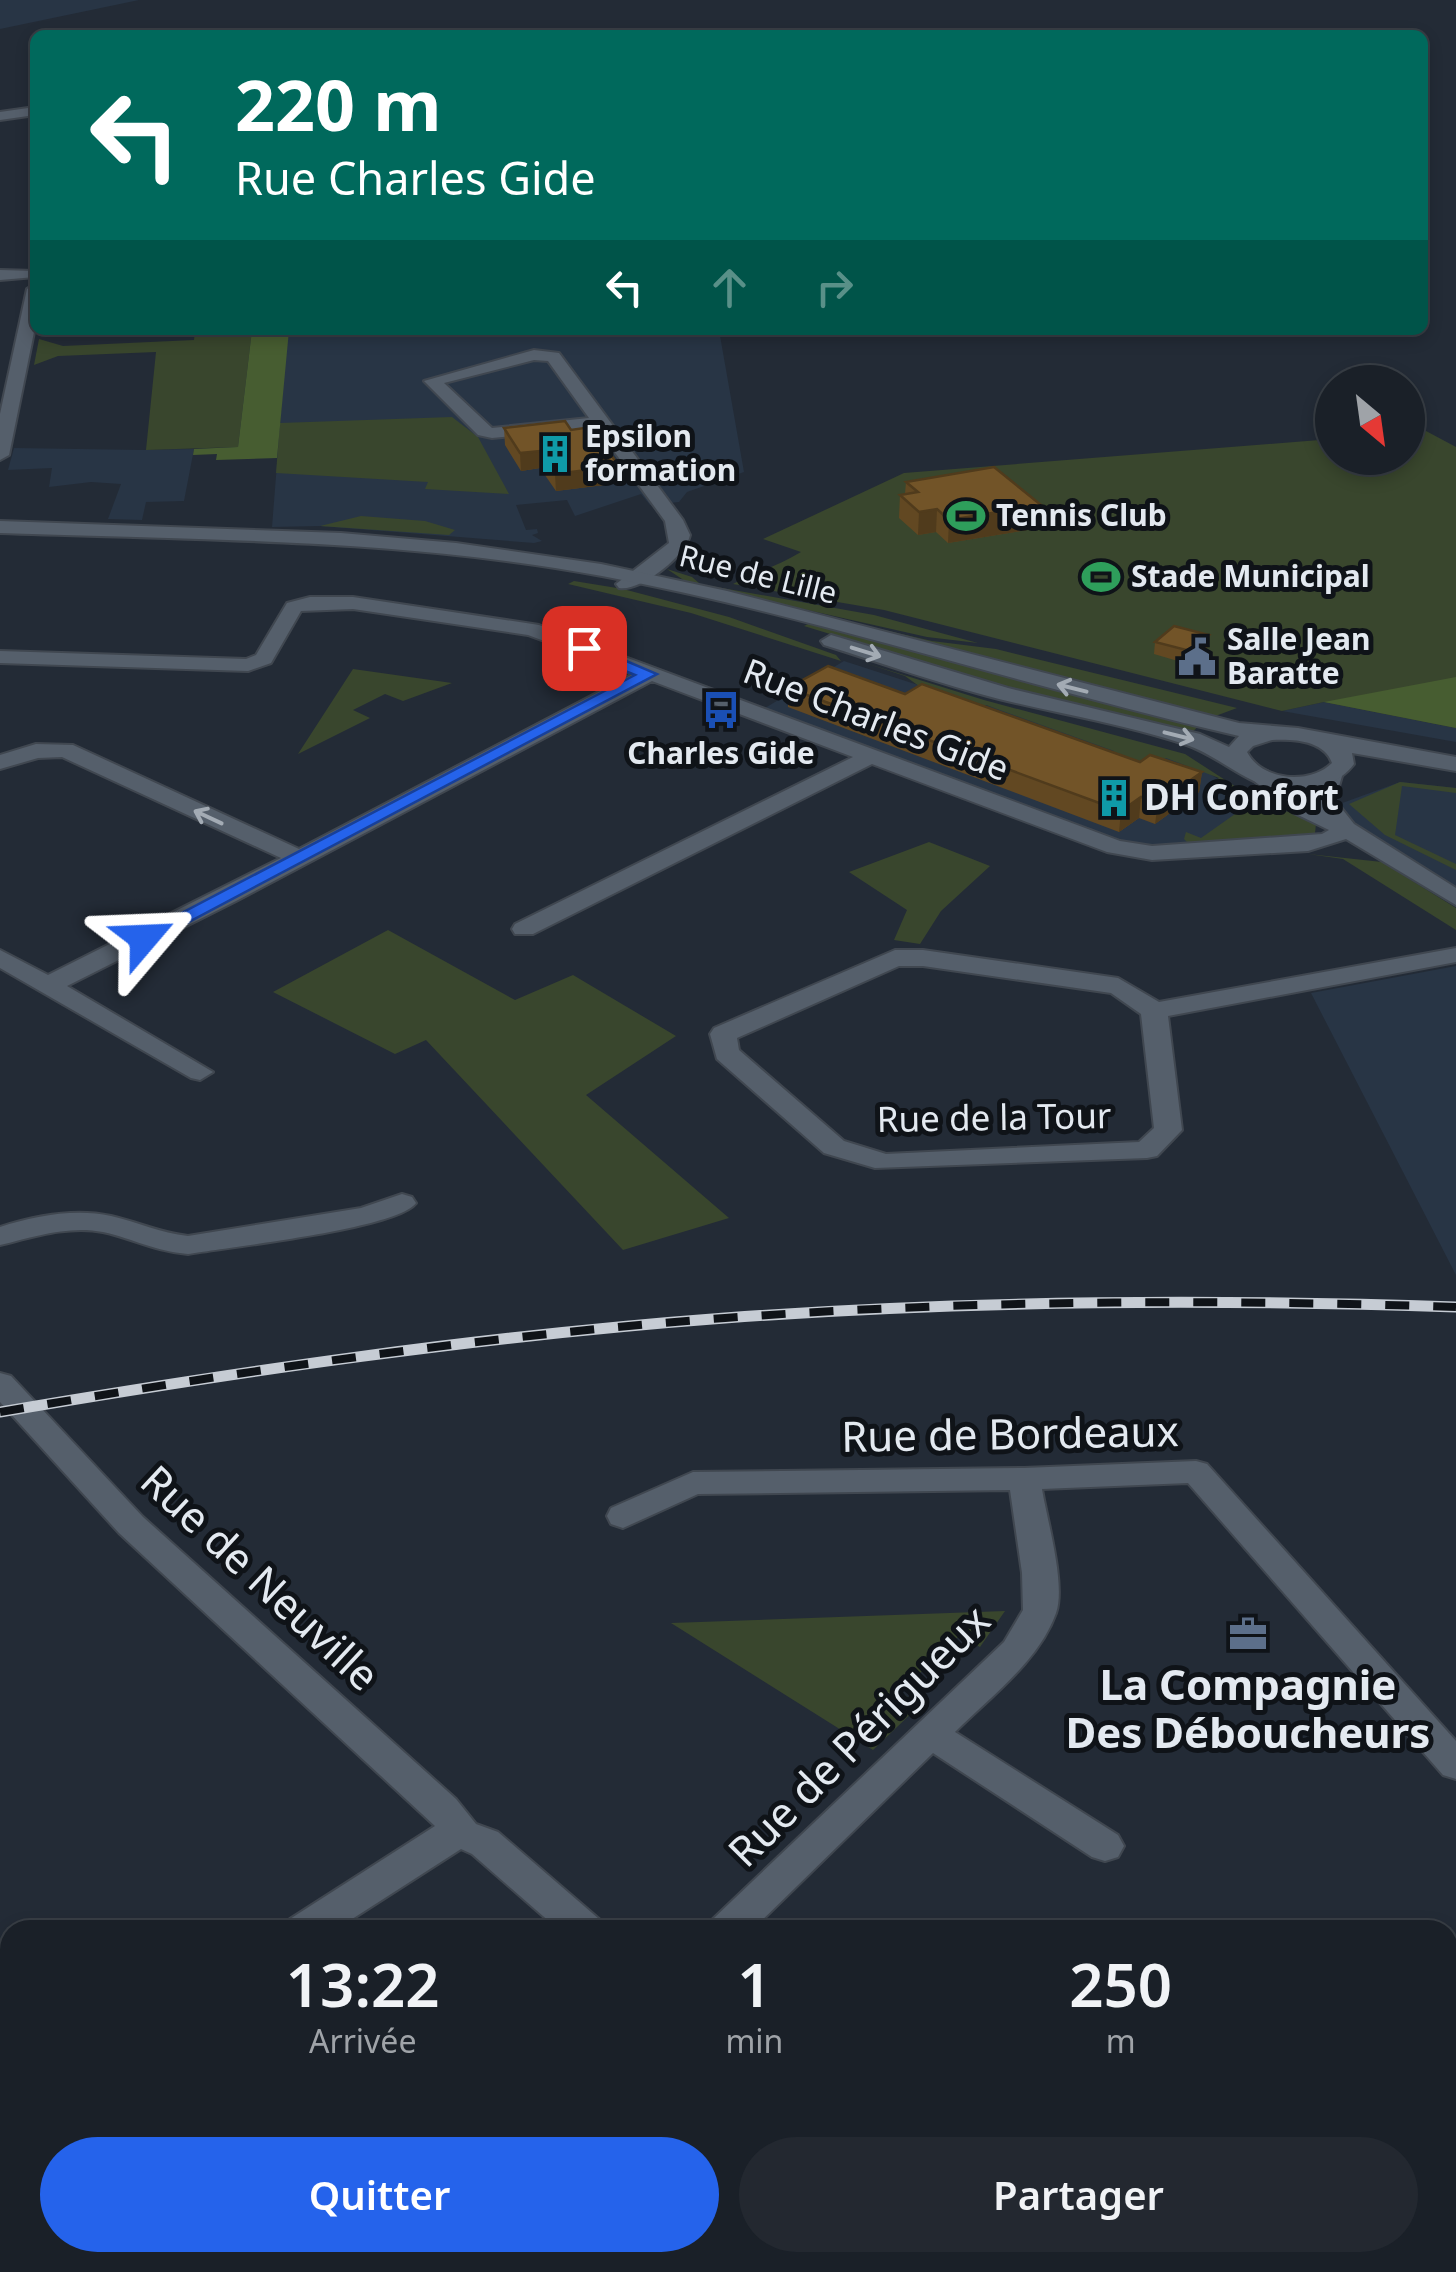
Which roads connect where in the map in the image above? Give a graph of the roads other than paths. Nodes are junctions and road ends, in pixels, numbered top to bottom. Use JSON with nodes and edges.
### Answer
{"nodes":[{"id":1,"x":30,"y":112,"type":"edge"},
{"id":2,"x":0,"y":116,"type":"edge"},
{"id":3,"x":0,"y":127,"type":"edge"},
{"id":4,"x":30,"y":128,"type":"edge"},
{"id":5,"x":0,"y":276,"type":"edge"},
{"id":6,"x":30,"y":277,"type":"edge"},
{"id":7,"x":30,"y":298,"type":"edge"},
{"id":8,"x":601,"y":422,"type":"junction"},
{"id":9,"x":0,"y":455,"type":"edge"},
{"id":10,"x":0,"y":526,"type":"edge"},
{"id":11,"x":631,"y":580,"type":"junction"},
{"id":12,"x":0,"y":657,"type":"edge"},
{"id":13,"x":649,"y":674,"type":"junction"},
{"id":14,"x":1270,"y":733,"type":"junction"},
{"id":15,"x":1329,"y":744,"type":"junction"},
{"id":16,"x":870,"y":756,"type":"junction"},
{"id":17,"x":1238,"y":759,"type":"junction"},
{"id":18,"x":0,"y":762,"type":"edge"},
{"id":19,"x":1456,"y":764,"type":"edge"},
{"id":20,"x":1333,"y":775,"type":"junction"},
{"id":21,"x":1260,"y":776,"type":"junction"},
{"id":22,"x":1456,"y":779,"type":"edge"},
{"id":23,"x":1346,"y":829,"type":"junction"},
{"id":24,"x":296,"y":857,"type":"junction"},
{"id":25,"x":1456,"y":898,"type":"edge"},
{"id":26,"x":524,"y":930,"type":"dead end"},
{"id":27,"x":1456,"y":955,"type":"edge"},
{"id":28,"x":0,"y":958,"type":"edge"},
{"id":29,"x":48,"y":985,"type":"junction"},
{"id":30,"x":1154,"y":1011,"type":"junction"},
{"id":31,"x":200,"y":1072,"type":"dead end"},
{"id":32,"x":402,"y":1203,"type":"dead end"},
{"id":33,"x":0,"y":1236,"type":"edge"},
{"id":34,"x":0,"y":1384,"type":"edge"},
{"id":35,"x":1024,"y":1479,"type":"junction"},
{"id":36,"x":624,"y":1516,"type":"dead end"},
{"id":37,"x":930,"y":1734,"type":"junction"},
{"id":38,"x":1456,"y":1765,"type":"edge"},
{"id":39,"x":463,"y":1834,"type":"junction"},
{"id":40,"x":1105,"y":1846,"type":"dead end"},
{"id":41,"x":319,"y":1920,"type":"edge"},
{"id":42,"x":574,"y":1920,"type":"edge"},
{"id":43,"x":737,"y":1920,"type":"edge"}],
"edges":[{"from":1,"to":2,"type":"street"},
{"from":3,"to":4,"type":"street"},
{"from":5,"to":6,"type":"street"},
{"from":7,"to":9,"type":"street"},
{"from":8,"to":8,"type":"street"},
{"from":8,"to":11,"type":"street"},
{"from":10,"to":11,"type":"street","name":"Rue de Lille"},
{"from":14,"to":11,"type":"street","name":"Rue de Lille","one_way":true},
{"from":11,"to":17,"type":"street","name":"Rue de Lille","one_way":true},
{"from":12,"to":13,"type":"street","name":"Rue Charles Gide"},
{"from":13,"to":16,"type":"street","name":"Rue Charles Gide"},
{"from":13,"to":24,"type":"street"},
{"from":14,"to":15,"type":"street","name":"Rue de Lille"},
{"from":14,"to":17,"type":"street"},
{"from":15,"to":19,"type":"street"},
{"from":15,"to":20,"type":"street"},
{"from":16,"to":23,"type":"street","name":"Rue Charles Gide"},
{"from":16,"to":26,"type":"street"},
{"from":17,"to":21,"type":"street","name":"Rue de Lille"},
{"from":24,"to":18,"type":"street","one_way":true},
{"from":20,"to":21,"type":"street"},
{"from":20,"to":22,"type":"street"},
{"from":20,"to":23,"type":"street"},
{"from":21,"to":23,"type":"street","name":"Rue de Lille"},
{"from":23,"to":25,"type":"street","name":"Rue de Lille"},
{"from":24,"to":29,"type":"street"},
{"from":27,"to":30,"type":"street"},
{"from":28,"to":29,"type":"street"},
{"from":29,"to":31,"type":"street"},
{"from":30,"to":30,"type":"street","name":"Rue de la Tour"},
{"from":32,"to":33,"type":"street"},
{"from":34,"to":39,"type":"street","name":"Rue de Neuville"},
{"from":35,"to":36,"type":"street","name":"Rue de Bordeaux"},
{"from":35,"to":37,"type":"street","name":"Rue de Périgueux"},
{"from":35,"to":38,"type":"street","name":"Rue de Bordeaux"},
{"from":37,"to":40,"type":"street"},
{"from":37,"to":43,"type":"street","name":"Rue de Périgueux"},
{"from":39,"to":41,"type":"street"},
{"from":39,"to":42,"type":"street","name":"Rue de Neuville"}]}
